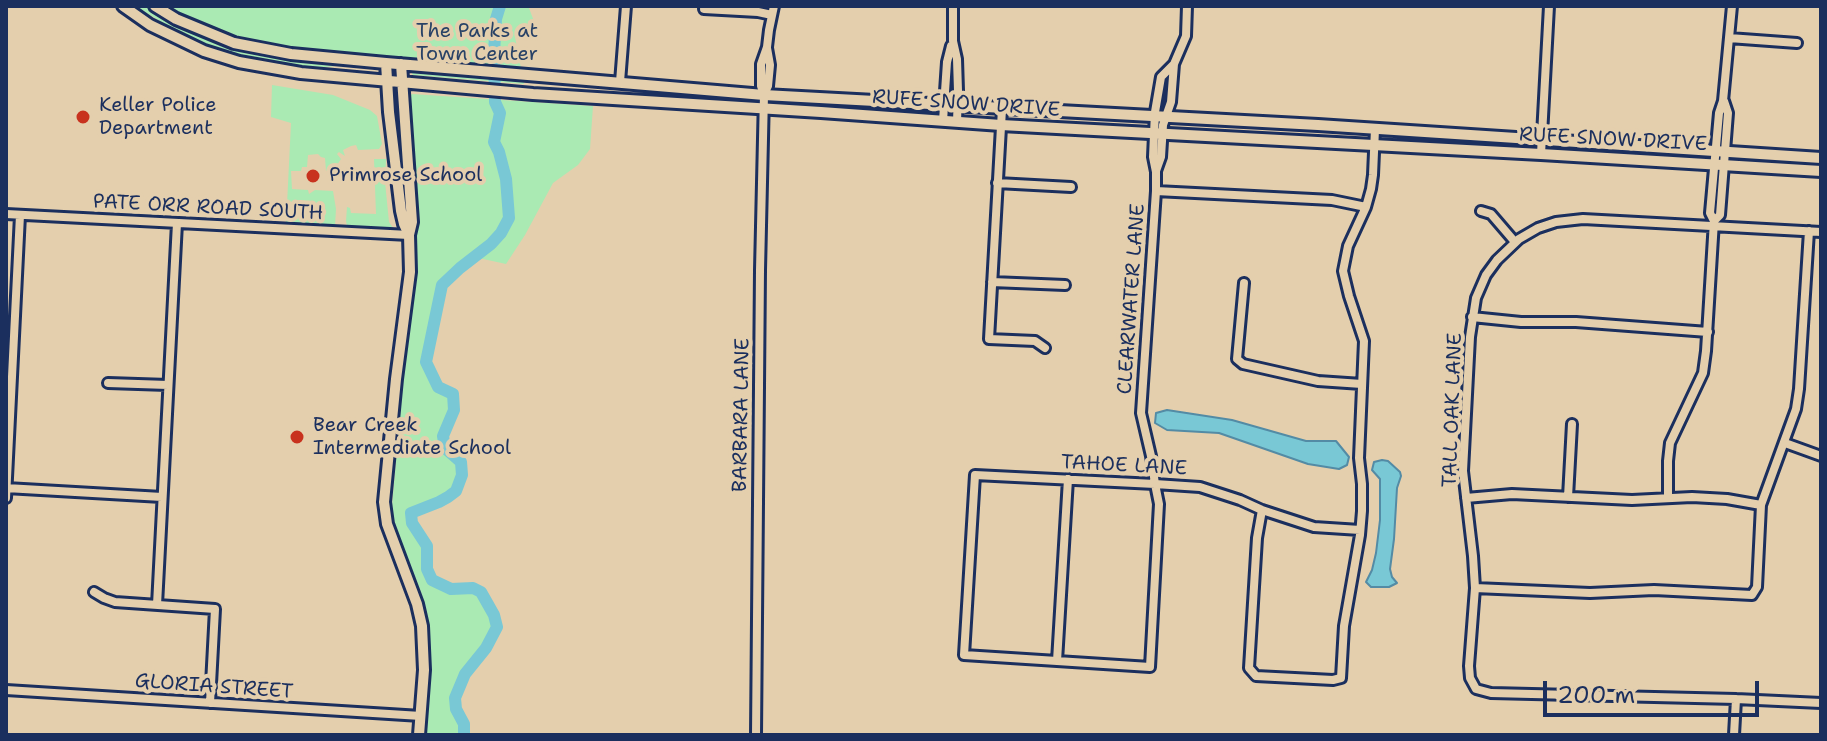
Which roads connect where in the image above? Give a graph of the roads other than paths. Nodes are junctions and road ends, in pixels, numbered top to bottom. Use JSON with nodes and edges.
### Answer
{"nodes":[{"id":1,"x":123,"y":6,"type":"edge"},
{"id":2,"x":626,"y":6,"type":"edge"},
{"id":3,"x":953,"y":6,"type":"edge"},
{"id":4,"x":1187,"y":6,"type":"edge"},
{"id":5,"x":1549,"y":6,"type":"edge"},
{"id":6,"x":1732,"y":6,"type":"edge"},
{"id":7,"x":157,"y":7,"type":"edge"},
{"id":8,"x":704,"y":9,"type":"dead end"},
{"id":9,"x":773,"y":11,"type":"edge"},
{"id":10,"x":150,"y":25,"type":"junction"},
{"id":11,"x":1729,"y":38,"type":"junction"},
{"id":12,"x":953,"y":41,"type":"junction"},
{"id":13,"x":1797,"y":43,"type":"dead end"},
{"id":14,"x":386,"y":63,"type":"junction"},
{"id":15,"x":401,"y":64,"type":"junction"},
{"id":16,"x":1174,"y":64,"type":"junction"},
{"id":17,"x":387,"y":80,"type":"junction"},
{"id":18,"x":402,"y":82,"type":"junction"},
{"id":19,"x":620,"y":82,"type":"junction"},
{"id":20,"x":764,"y":95,"type":"junction"},
{"id":21,"x":944,"y":106,"type":"junction"},
{"id":22,"x":958,"y":107,"type":"junction"},
{"id":23,"x":764,"y":109,"type":"junction"},
{"id":24,"x":1002,"y":109,"type":"junction"},
{"id":25,"x":943,"y":121,"type":"junction"},
{"id":26,"x":957,"y":122,"type":"junction"},
{"id":27,"x":1001,"y":125,"type":"junction"},
{"id":28,"x":1159,"y":125,"type":"junction"},
{"id":29,"x":1375,"y":129,"type":"junction"},
{"id":30,"x":1542,"y":139,"type":"junction"},
{"id":31,"x":1374,"y":146,"type":"junction"},
{"id":32,"x":1541,"y":154,"type":"junction"},
{"id":33,"x":1719,"y":158,"type":"junction"},
{"id":34,"x":1821,"y":158,"type":"edge"},
{"id":35,"x":1821,"y":171,"type":"edge"},
{"id":36,"x":997,"y":183,"type":"junction"},
{"id":37,"x":1071,"y":187,"type":"dead end"},
{"id":38,"x":1156,"y":191,"type":"junction"},
{"id":39,"x":1366,"y":207,"type":"junction"},
{"id":40,"x":1481,"y":211,"type":"dead end"},
{"id":41,"x":6,"y":214,"type":"edge"},
{"id":42,"x":20,"y":215,"type":"junction"},
{"id":43,"x":177,"y":223,"type":"junction"},
{"id":44,"x":1714,"y":224,"type":"junction"},
{"id":45,"x":1809,"y":231,"type":"junction"},
{"id":46,"x":1821,"y":232,"type":"edge"},
{"id":47,"x":409,"y":235,"type":"junction"},
{"id":48,"x":1515,"y":242,"type":"junction"},
{"id":49,"x":992,"y":282,"type":"junction"},
{"id":50,"x":1244,"y":283,"type":"dead end"},
{"id":51,"x":1065,"y":285,"type":"dead end"},
{"id":52,"x":1472,"y":317,"type":"junction"},
{"id":53,"x":1708,"y":332,"type":"junction"},
{"id":54,"x":1045,"y":348,"type":"dead end"},
{"id":55,"x":108,"y":383,"type":"dead end"},
{"id":56,"x":1362,"y":384,"type":"junction"},
{"id":57,"x":168,"y":385,"type":"junction"},
{"id":58,"x":1572,"y":424,"type":"dead end"},
{"id":59,"x":1785,"y":443,"type":"junction"},
{"id":60,"x":1821,"y":456,"type":"edge"},
{"id":61,"x":1068,"y":479,"type":"junction"},
{"id":62,"x":1155,"y":484,"type":"junction"},
{"id":63,"x":6,"y":488,"type":"edge"},
{"id":64,"x":162,"y":497,"type":"junction"},
{"id":65,"x":1568,"y":497,"type":"junction"},
{"id":66,"x":1668,"y":497,"type":"junction"},
{"id":67,"x":6,"y":498,"type":"edge"},
{"id":68,"x":1466,"y":498,"type":"junction"},
{"id":69,"x":1761,"y":505,"type":"junction"},
{"id":70,"x":1262,"y":510,"type":"junction"},
{"id":71,"x":1360,"y":530,"type":"junction"},
{"id":72,"x":1475,"y":588,"type":"junction"},
{"id":73,"x":94,"y":592,"type":"dead end"},
{"id":74,"x":157,"y":605,"type":"junction"},
{"id":75,"x":1057,"y":661,"type":"junction"},
{"id":76,"x":6,"y":690,"type":"edge"},
{"id":77,"x":1736,"y":699,"type":"junction"},
{"id":78,"x":210,"y":703,"type":"junction"},
{"id":79,"x":1821,"y":703,"type":"edge"},
{"id":80,"x":421,"y":716,"type":"junction"},
{"id":81,"x":419,"y":735,"type":"edge"},
{"id":82,"x":756,"y":735,"type":"edge"},
{"id":83,"x":1734,"y":735,"type":"edge"}],
"edges":[{"from":1,"to":10,"type":"main road","name":"RUFE SNOW DRIVE"},
{"from":2,"to":19,"type":"street"},
{"from":3,"to":12,"type":"street"},
{"from":4,"to":16,"type":"street"},
{"from":5,"to":30,"type":"street"},
{"from":6,"to":11,"type":"street"},
{"from":7,"to":10,"type":"main road"},
{"from":7,"to":14,"type":"main road","name":"RUFE SNOW DRIVE"},
{"from":8,"to":9,"type":"street"},
{"from":9,"to":20,"type":"street","name":"BARBARA LANE"},
{"from":10,"to":17,"type":"main road","name":"RUFE SNOW DRIVE"},
{"from":11,"to":13,"type":"street"},
{"from":11,"to":33,"type":"street"},
{"from":12,"to":21,"type":"street"},
{"from":12,"to":22,"type":"street"},
{"from":14,"to":15,"type":"main road","name":"RUFE SNOW DRIVE"},
{"from":14,"to":17,"type":"main road"},
{"from":15,"to":18,"type":"main road"},
{"from":15,"to":19,"type":"main road","name":"RUFE SNOW DRIVE"},
{"from":16,"to":28,"type":"street"},
{"from":16,"to":28,"type":"street"},
{"from":17,"to":18,"type":"main road","name":"RUFE SNOW DRIVE"},
{"from":17,"to":47,"type":"main road"},
{"from":18,"to":23,"type":"main road","name":"RUFE SNOW DRIVE"},
{"from":18,"to":47,"type":"main road"},
{"from":19,"to":20,"type":"main road","name":"RUFE SNOW DRIVE"},
{"from":20,"to":21,"type":"main road","name":"RUFE SNOW DRIVE"},
{"from":20,"to":23,"type":"street","name":"BARBARA LANE"},
{"from":21,"to":22,"type":"main road","name":"RUFE SNOW DRIVE"},
{"from":21,"to":25,"type":"street"},
{"from":22,"to":24,"type":"main road","name":"RUFE SNOW DRIVE"},
{"from":22,"to":26,"type":"street"},
{"from":23,"to":25,"type":"main road","name":"RUFE SNOW DRIVE"},
{"from":23,"to":82,"type":"street","name":"BARBARA LANE"},
{"from":24,"to":27,"type":"street"},
{"from":24,"to":28,"type":"main road","name":"RUFE SNOW DRIVE"},
{"from":25,"to":26,"type":"main road","name":"RUFE SNOW DRIVE"},
{"from":26,"to":27,"type":"main road","name":"RUFE SNOW DRIVE"},
{"from":27,"to":28,"type":"main road","name":"RUFE SNOW DRIVE"},
{"from":27,"to":36,"type":"street"},
{"from":28,"to":29,"type":"main road","name":"RUFE SNOW DRIVE"},
{"from":28,"to":31,"type":"main road","name":"RUFE SNOW DRIVE"},
{"from":28,"to":38,"type":"street","name":"CLEARWATER LANE"},
{"from":29,"to":30,"type":"main road","name":"RUFE SNOW DRIVE"},
{"from":29,"to":31,"type":"street"},
{"from":30,"to":32,"type":"street"},
{"from":30,"to":33,"type":"main road","name":"RUFE SNOW DRIVE"},
{"from":31,"to":32,"type":"main road","name":"RUFE SNOW DRIVE"},
{"from":31,"to":39,"type":"street"},
{"from":32,"to":33,"type":"main road","name":"RUFE SNOW DRIVE"},
{"from":33,"to":34,"type":"main road","name":"RUFE SNOW DRIVE"},
{"from":33,"to":35,"type":"main road","name":"RUFE SNOW DRIVE"},
{"from":33,"to":44,"type":"street"},
{"from":36,"to":37,"type":"street"},
{"from":36,"to":49,"type":"street"},
{"from":38,"to":39,"type":"street"},
{"from":38,"to":62,"type":"street","name":"CLEARWATER LANE"},
{"from":39,"to":56,"type":"street"},
{"from":40,"to":48,"type":"street"},
{"from":41,"to":42,"type":"street","name":"PATE ORR ROAD SOUTH"},
{"from":42,"to":43,"type":"street","name":"PATE ORR ROAD SOUTH"},
{"from":42,"to":63,"type":"street"},
{"from":43,"to":47,"type":"street","name":"PATE ORR ROAD SOUTH"},
{"from":43,"to":57,"type":"street"},
{"from":44,"to":45,"type":"street"},
{"from":44,"to":48,"type":"street"},
{"from":44,"to":53,"type":"street"},
{"from":45,"to":46,"type":"street"},
{"from":45,"to":59,"type":"street"},
{"from":47,"to":80,"type":"main road"},
{"from":48,"to":52,"type":"street","name":"TALL OAK LANE"},
{"from":49,"to":51,"type":"street"},
{"from":49,"to":54,"type":"street"},
{"from":50,"to":56,"type":"street"},
{"from":52,"to":53,"type":"street"},
{"from":52,"to":68,"type":"street","name":"TALL OAK LANE"},
{"from":53,"to":66,"type":"street"},
{"from":55,"to":57,"type":"street"},
{"from":56,"to":71,"type":"street"},
{"from":57,"to":64,"type":"street"},
{"from":58,"to":65,"type":"street"},
{"from":59,"to":60,"type":"street"},
{"from":59,"to":69,"type":"street"},
{"from":61,"to":62,"type":"street","name":"TAHOE LANE"},
{"from":61,"to":75,"type":"street"},
{"from":61,"to":75,"type":"street","name":"TAHOE LANE"},
{"from":62,"to":70,"type":"street","name":"TAHOE LANE"},
{"from":62,"to":75,"type":"street","name":"CLEARWATER LANE"},
{"from":63,"to":64,"type":"street"},
{"from":63,"to":67,"type":"street"},
{"from":64,"to":74,"type":"street"},
{"from":65,"to":66,"type":"street"},
{"from":65,"to":68,"type":"street"},
{"from":66,"to":69,"type":"street"},
{"from":68,"to":72,"type":"street","name":"TALL OAK LANE"},
{"from":69,"to":72,"type":"street"},
{"from":70,"to":71,"type":"street","name":"TAHOE LANE"},
{"from":70,"to":71,"type":"street"},
{"from":72,"to":77,"type":"street","name":"TALL OAK LANE"},
{"from":73,"to":74,"type":"street"},
{"from":74,"to":78,"type":"street"},
{"from":76,"to":78,"type":"street","name":"GLORIA STREET"},
{"from":77,"to":79,"type":"street"},
{"from":77,"to":83,"type":"street"},
{"from":78,"to":80,"type":"street","name":"GLORIA STREET"},
{"from":80,"to":81,"type":"main road"}]}
